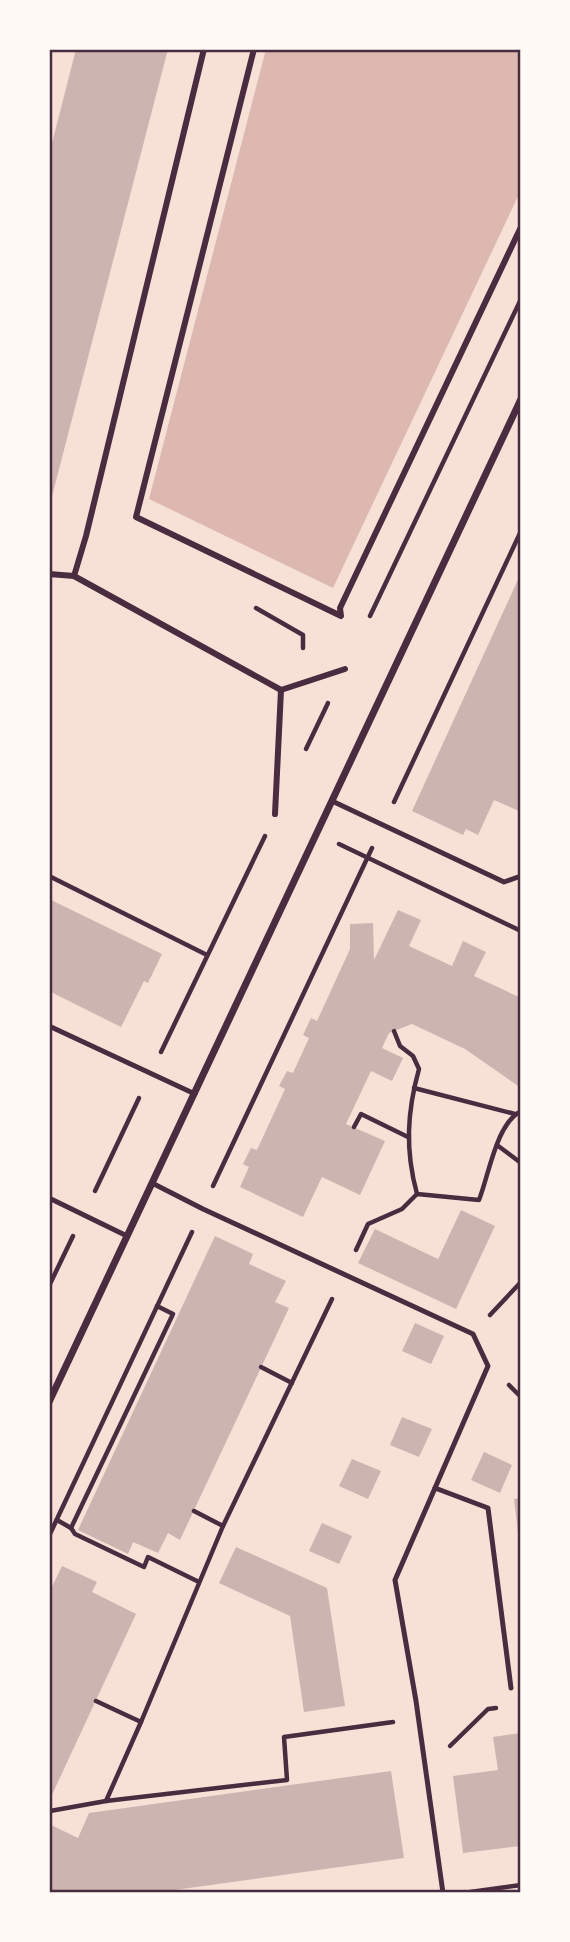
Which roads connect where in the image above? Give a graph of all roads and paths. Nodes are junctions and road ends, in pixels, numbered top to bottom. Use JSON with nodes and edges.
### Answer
{"nodes":[{"id":1,"x":204,"y":49,"type":"edge"},
{"id":2,"x":254,"y":49,"type":"edge"},
{"id":3,"x":521,"y":227,"type":"edge"},
{"id":4,"x":521,"y":299,"type":"edge"},
{"id":5,"x":521,"y":400,"type":"edge"},
{"id":6,"x":521,"y":531,"type":"edge"},
{"id":7,"x":49,"y":574,"type":"edge"},
{"id":8,"x":74,"y":576,"type":"junction"},
{"id":9,"x":368,"y":619,"type":"dead end"},
{"id":10,"x":345,"y":668,"type":"dead end"},
{"id":11,"x":281,"y":690,"type":"junction"},
{"id":12,"x":332,"y":801,"type":"junction"},
{"id":13,"x":275,"y":814,"type":"dead end"},
{"id":14,"x":383,"y":825,"type":"junction"},
{"id":15,"x":368,"y":857,"type":"junction"},
{"id":16,"x":49,"y":876,"type":"edge"},
{"id":17,"x":521,"y":876,"type":"edge"},
{"id":18,"x":521,"y":931,"type":"edge"},
{"id":19,"x":207,"y":955,"type":"dead end"},
{"id":20,"x":49,"y":1026,"type":"edge"},
{"id":21,"x":394,"y":1031,"type":"dead end"},
{"id":22,"x":414,"y":1088,"type":"junction"},
{"id":23,"x":194,"y":1094,"type":"junction"},
{"id":24,"x":518,"y":1112,"type":"edge"},
{"id":25,"x":354,"y":1127,"type":"dead end"},
{"id":26,"x":408,"y":1137,"type":"junction"},
{"id":27,"x":497,"y":1145,"type":"junction"},
{"id":28,"x":521,"y":1163,"type":"edge"},
{"id":29,"x":152,"y":1183,"type":"junction"},
{"id":30,"x":417,"y":1194,"type":"junction"},
{"id":31,"x":49,"y":1198,"type":"edge"},
{"id":32,"x":203,"y":1209,"type":"junction"},
{"id":33,"x":368,"y":1224,"type":"dead end"},
{"id":34,"x":127,"y":1236,"type":"junction"},
{"id":35,"x":344,"y":1274,"type":"junction"},
{"id":36,"x":521,"y":1282,"type":"edge"},
{"id":37,"x":157,"y":1306,"type":"junction"},
{"id":38,"x":473,"y":1334,"type":"junction"},
{"id":39,"x":261,"y":1367,"type":"dead end"},
{"id":40,"x":292,"y":1383,"type":"junction"},
{"id":41,"x":49,"y":1402,"type":"edge"},
{"id":42,"x":92,"y":1485,"type":"junction"},
{"id":43,"x":98,"y":1488,"type":"dead end"},
{"id":44,"x":435,"y":1488,"type":"junction"},
{"id":45,"x":194,"y":1511,"type":"dead end"},
{"id":46,"x":57,"y":1520,"type":"junction"},
{"id":47,"x":223,"y":1526,"type":"junction"},
{"id":48,"x":71,"y":1528,"type":"junction"},
{"id":49,"x":49,"y":1536,"type":"edge"},
{"id":50,"x":199,"y":1582,"type":"junction"},
{"id":51,"x":511,"y":1688,"type":"dead end"},
{"id":52,"x":96,"y":1701,"type":"dead end"},
{"id":53,"x":500,"y":1707,"type":"dead end"},
{"id":54,"x":418,"y":1719,"type":"junction"},
{"id":55,"x":141,"y":1722,"type":"junction"},
{"id":56,"x":425,"y":1770,"type":"junction"},
{"id":57,"x":182,"y":1793,"type":"junction"},
{"id":58,"x":183,"y":1800,"type":"dead end"},
{"id":59,"x":106,"y":1801,"type":"junction"},
{"id":60,"x":49,"y":1813,"type":"edge"},
{"id":61,"x":521,"y":1885,"type":"edge"},
{"id":62,"x":466,"y":1892,"type":"edge"},
{"id":63,"x":443,"y":1893,"type":"edge"}],
"edges":[{"from":1,"to":8,"type":"street"},
{"from":2,"to":3,"type":"street"},
{"from":4,"to":9,"type":"path"},
{"from":5,"to":12,"type":"street"},
{"from":6,"to":14,"type":"path"},
{"from":7,"to":8,"type":"street"},
{"from":8,"to":11,"type":"street"},
{"from":10,"to":11,"type":"street"},
{"from":11,"to":13,"type":"street"},
{"from":12,"to":14,"type":"lane"},
{"from":12,"to":23,"type":"street"},
{"from":14,"to":15,"type":"path"},
{"from":14,"to":17,"type":"lane"},
{"from":15,"to":18,"type":"path"},
{"from":15,"to":32,"type":"path"},
{"from":16,"to":19,"type":"path"},
{"from":20,"to":23,"type":"lane"},
{"from":21,"to":22,"type":"path"},
{"from":22,"to":24,"type":"path"},
{"from":22,"to":26,"type":"path"},
{"from":23,"to":29,"type":"street"},
{"from":24,"to":27,"type":"path"},
{"from":25,"to":26,"type":"path"},
{"from":26,"to":30,"type":"path"},
{"from":27,"to":28,"type":"path"},
{"from":27,"to":30,"type":"path"},
{"from":29,"to":32,"type":"lane"},
{"from":29,"to":34,"type":"street"},
{"from":30,"to":33,"type":"path"},
{"from":31,"to":34,"type":"lane"},
{"from":32,"to":35,"type":"lane"},
{"from":32,"to":37,"type":"path"},
{"from":34,"to":41,"type":"street"},
{"from":35,"to":38,"type":"lane"},
{"from":35,"to":40,"type":"path"},
{"from":36,"to":38,"type":"path"},
{"from":37,"to":42,"type":"path"},
{"from":37,"to":46,"type":"path"},
{"from":38,"to":44,"type":"lane"},
{"from":39,"to":40,"type":"path"},
{"from":40,"to":47,"type":"path"},
{"from":42,"to":43,"type":"path"},
{"from":42,"to":48,"type":"path"},
{"from":44,"to":51,"type":"lane"},
{"from":44,"to":54,"type":"lane"},
{"from":45,"to":47,"type":"path"},
{"from":46,"to":48,"type":"path"},
{"from":46,"to":49,"type":"path"},
{"from":47,"to":50,"type":"path"},
{"from":48,"to":50,"type":"path"},
{"from":50,"to":55,"type":"path"},
{"from":52,"to":55,"type":"path"},
{"from":53,"to":56,"type":"path"},
{"from":54,"to":56,"type":"lane"},
{"from":54,"to":57,"type":"path"},
{"from":55,"to":59,"type":"path"},
{"from":56,"to":63,"type":"lane"},
{"from":57,"to":58,"type":"path"},
{"from":57,"to":59,"type":"path"},
{"from":59,"to":60,"type":"path"},
{"from":61,"to":62,"type":"path"}]}
